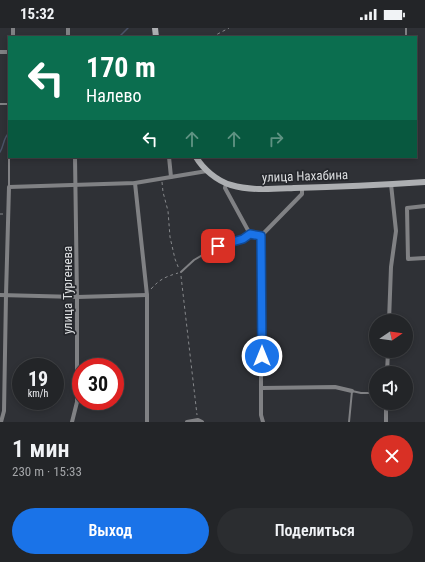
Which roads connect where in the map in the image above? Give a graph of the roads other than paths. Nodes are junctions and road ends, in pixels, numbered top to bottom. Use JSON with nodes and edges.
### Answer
{"nodes":[{"id":1,"x":9,"y":158,"type":"edge"},
{"id":2,"x":75,"y":158,"type":"edge"},
{"id":3,"x":169,"y":158,"type":"edge"},
{"id":4,"x":197,"y":158,"type":"edge"},
{"id":5,"x":207,"y":171,"type":"junction"},
{"id":6,"x":171,"y":177,"type":"junction"},
{"id":7,"x":425,"y":182,"type":"edge"},
{"id":8,"x":135,"y":183,"type":"junction"},
{"id":9,"x":226,"y":184,"type":"junction"},
{"id":10,"x":391,"y":184,"type":"junction"},
{"id":11,"x":75,"y":185,"type":"junction"},
{"id":12,"x":9,"y":188,"type":"junction"},
{"id":13,"x":302,"y":188,"type":"junction"},
{"id":14,"x":425,"y":206,"type":"edge"},
{"id":15,"x":250,"y":234,"type":"junction"},
{"id":16,"x":261,"y":236,"type":"junction"},
{"id":17,"x":425,"y":258,"type":"edge"},
{"id":18,"x":181,"y":272,"type":"road end"},
{"id":19,"x":0,"y":295,"type":"edge"},
{"id":20,"x":6,"y":295,"type":"junction"},
{"id":21,"x":147,"y":295,"type":"junction"},
{"id":22,"x":77,"y":297,"type":"junction"},
{"id":23,"x":389,"y":314,"type":"edge"},
{"id":24,"x":262,"y":388,"type":"junction"},
{"id":25,"x":352,"y":391,"type":"junction"},
{"id":26,"x":369,"y":393,"type":"edge"},
{"id":27,"x":386,"y":410,"type":"edge"},
{"id":28,"x":200,"y":421,"type":"edge"},
{"id":29,"x":1,"y":422,"type":"edge"},
{"id":30,"x":72,"y":422,"type":"edge"},
{"id":31,"x":147,"y":422,"type":"edge"},
{"id":32,"x":187,"y":422,"type":"edge"},
{"id":33,"x":263,"y":422,"type":"edge"},
{"id":34,"x":349,"y":422,"type":"edge"},
{"id":35,"x":386,"y":422,"type":"edge"}],
"edges":[{"from":1,"to":12,"type":"lane"},
{"from":2,"to":11,"type":"street","name":"улица Тургенева"},
{"from":3,"to":6,"type":"street"},
{"from":4,"to":5,"type":"main road","name":"улица Нахабина"},
{"from":5,"to":6,"type":"street"},
{"from":5,"to":9,"type":"main road","name":"улица Нахабина"},
{"from":6,"to":8,"type":"street"},
{"from":7,"to":10,"type":"main road","name":"улица Нахабина"},
{"from":8,"to":11,"type":"street"},
{"from":8,"to":21,"type":"street"},
{"from":9,"to":13,"type":"main road","name":"улица Нахабина"},
{"from":9,"to":15,"type":"street"},
{"from":10,"to":13,"type":"main road","name":"улица Нахабина"},
{"from":10,"to":23,"type":"street"},
{"from":11,"to":12,"type":"street"},
{"from":11,"to":22,"type":"street","name":"улица Тургенева"},
{"from":12,"to":20,"type":"street"},
{"from":13,"to":16,"type":"street"},
{"from":14,"to":17,"type":"street"},
{"from":15,"to":16,"type":"street"},
{"from":15,"to":18,"type":"lane"},
{"from":16,"to":24,"type":"street"},
{"from":19,"to":20,"type":"street"},
{"from":20,"to":22,"type":"street"},
{"from":20,"to":29,"type":"street"},
{"from":21,"to":22,"type":"street"},
{"from":21,"to":31,"type":"street"},
{"from":22,"to":30,"type":"street","name":"улица Тургенева"},
{"from":24,"to":25,"type":"street"},
{"from":24,"to":33,"type":"street"},
{"from":25,"to":26,"type":"lane"},
{"from":25,"to":34,"type":"lane"},
{"from":27,"to":35,"type":"street"},
{"from":28,"to":32,"type":"street"}]}
